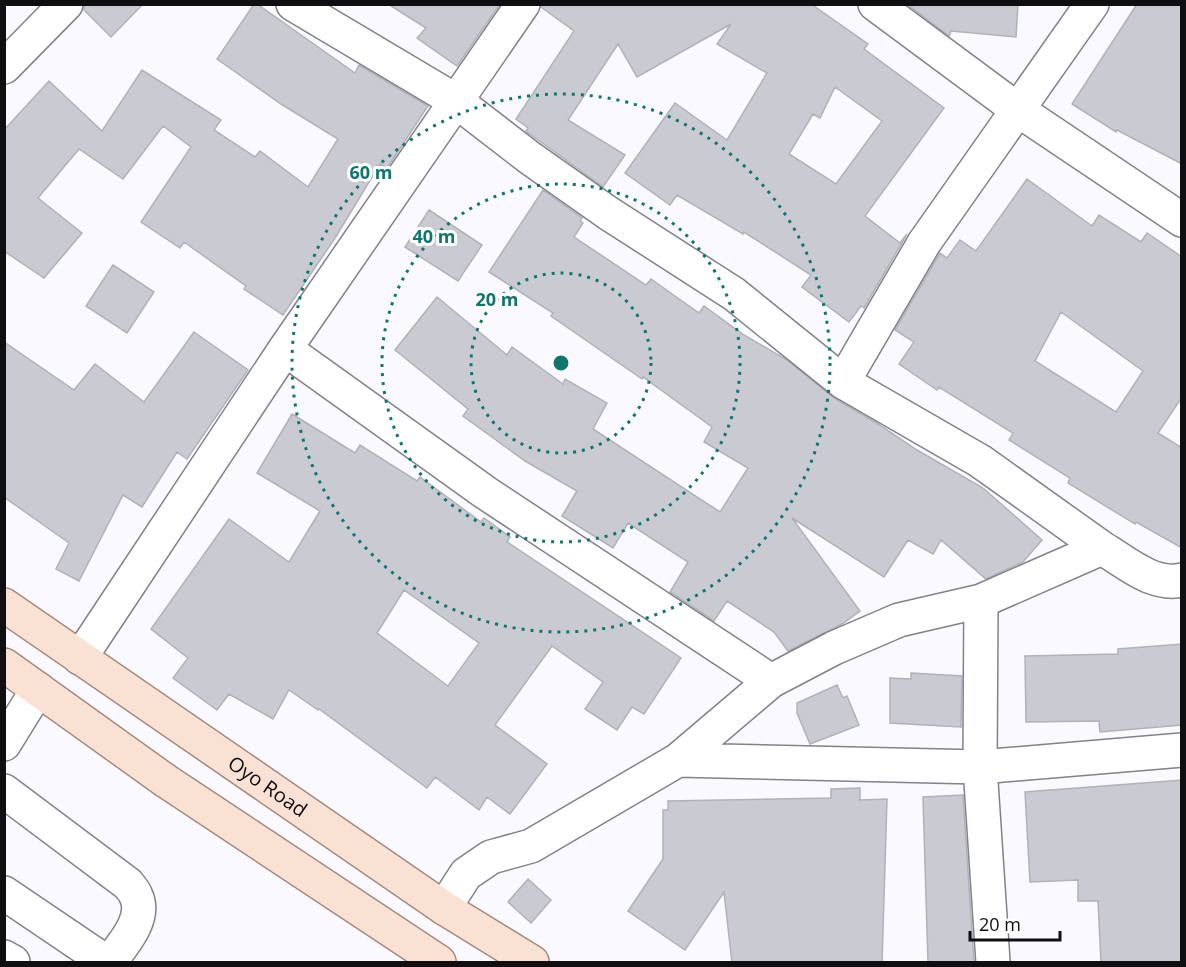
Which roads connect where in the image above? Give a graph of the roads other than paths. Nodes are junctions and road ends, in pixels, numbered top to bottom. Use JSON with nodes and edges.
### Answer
{"nodes":[{"id":1,"x":66,"y":4,"type":"edge"},
{"id":2,"x":293,"y":4,"type":"edge"},
{"id":3,"x":523,"y":4,"type":"edge"},
{"id":4,"x":875,"y":4,"type":"edge"},
{"id":5,"x":1092,"y":4,"type":"edge"},
{"id":6,"x":4,"y":67,"type":"edge"},
{"id":7,"x":456,"y":101,"type":"junction"},
{"id":8,"x":1018,"y":110,"type":"junction"},
{"id":9,"x":1182,"y":220,"type":"edge"},
{"id":10,"x":285,"y":349,"type":"junction"},
{"id":11,"x":843,"y":382,"type":"junction"},
{"id":12,"x":1102,"y":548,"type":"junction"},
{"id":13,"x":1182,"y":580,"type":"edge"},
{"id":14,"x":981,"y":601,"type":"junction"},
{"id":15,"x":4,"y":605,"type":"edge"},
{"id":16,"x":80,"y":658,"type":"junction"},
{"id":17,"x":4,"y":665,"type":"edge"},
{"id":18,"x":771,"y":681,"type":"junction"},
{"id":19,"x":38,"y":689,"type":"junction"},
{"id":20,"x":4,"y":744,"type":"edge"},
{"id":21,"x":1182,"y":750,"type":"edge"},
{"id":22,"x":678,"y":760,"type":"junction"},
{"id":23,"x":980,"y":767,"type":"junction"},
{"id":24,"x":4,"y":791,"type":"edge"},
{"id":25,"x":4,"y":893,"type":"edge"},
{"id":26,"x":444,"y":908,"type":"junction"},
{"id":27,"x":4,"y":957,"type":"edge"},
{"id":28,"x":13,"y":963,"type":"edge"},
{"id":29,"x":108,"y":963,"type":"edge"},
{"id":30,"x":439,"y":963,"type":"edge"},
{"id":31,"x":532,"y":963,"type":"edge"},
{"id":32,"x":993,"y":963,"type":"edge"}],
"edges":[{"from":1,"to":6,"type":"street"},
{"from":2,"to":7,"type":"street"},
{"from":3,"to":7,"type":"street"},
{"from":4,"to":8,"type":"street"},
{"from":5,"to":8,"type":"street"},
{"from":7,"to":10,"type":"street"},
{"from":7,"to":11,"type":"street"},
{"from":8,"to":9,"type":"street"},
{"from":8,"to":11,"type":"street"},
{"from":10,"to":16,"type":"street"},
{"from":10,"to":18,"type":"street"},
{"from":11,"to":12,"type":"street"},
{"from":12,"to":13,"type":"street"},
{"from":12,"to":14,"type":"street"},
{"from":14,"to":18,"type":"street"},
{"from":14,"to":23,"type":"street"},
{"from":15,"to":16,"type":"main road","name":"Oyo Road"},
{"from":16,"to":26,"type":"main road","name":"Oyo Road"},
{"from":17,"to":19,"type":"main road"},
{"from":18,"to":22,"type":"street"},
{"from":19,"to":20,"type":"street"},
{"from":19,"to":30,"type":"main road"},
{"from":21,"to":23,"type":"street"},
{"from":22,"to":23,"type":"street"},
{"from":22,"to":26,"type":"street"},
{"from":23,"to":32,"type":"street"},
{"from":24,"to":29,"type":"street"},
{"from":25,"to":29,"type":"street"},
{"from":26,"to":31,"type":"main road","name":"Oyo Road"},
{"from":27,"to":28,"type":"street"}]}
